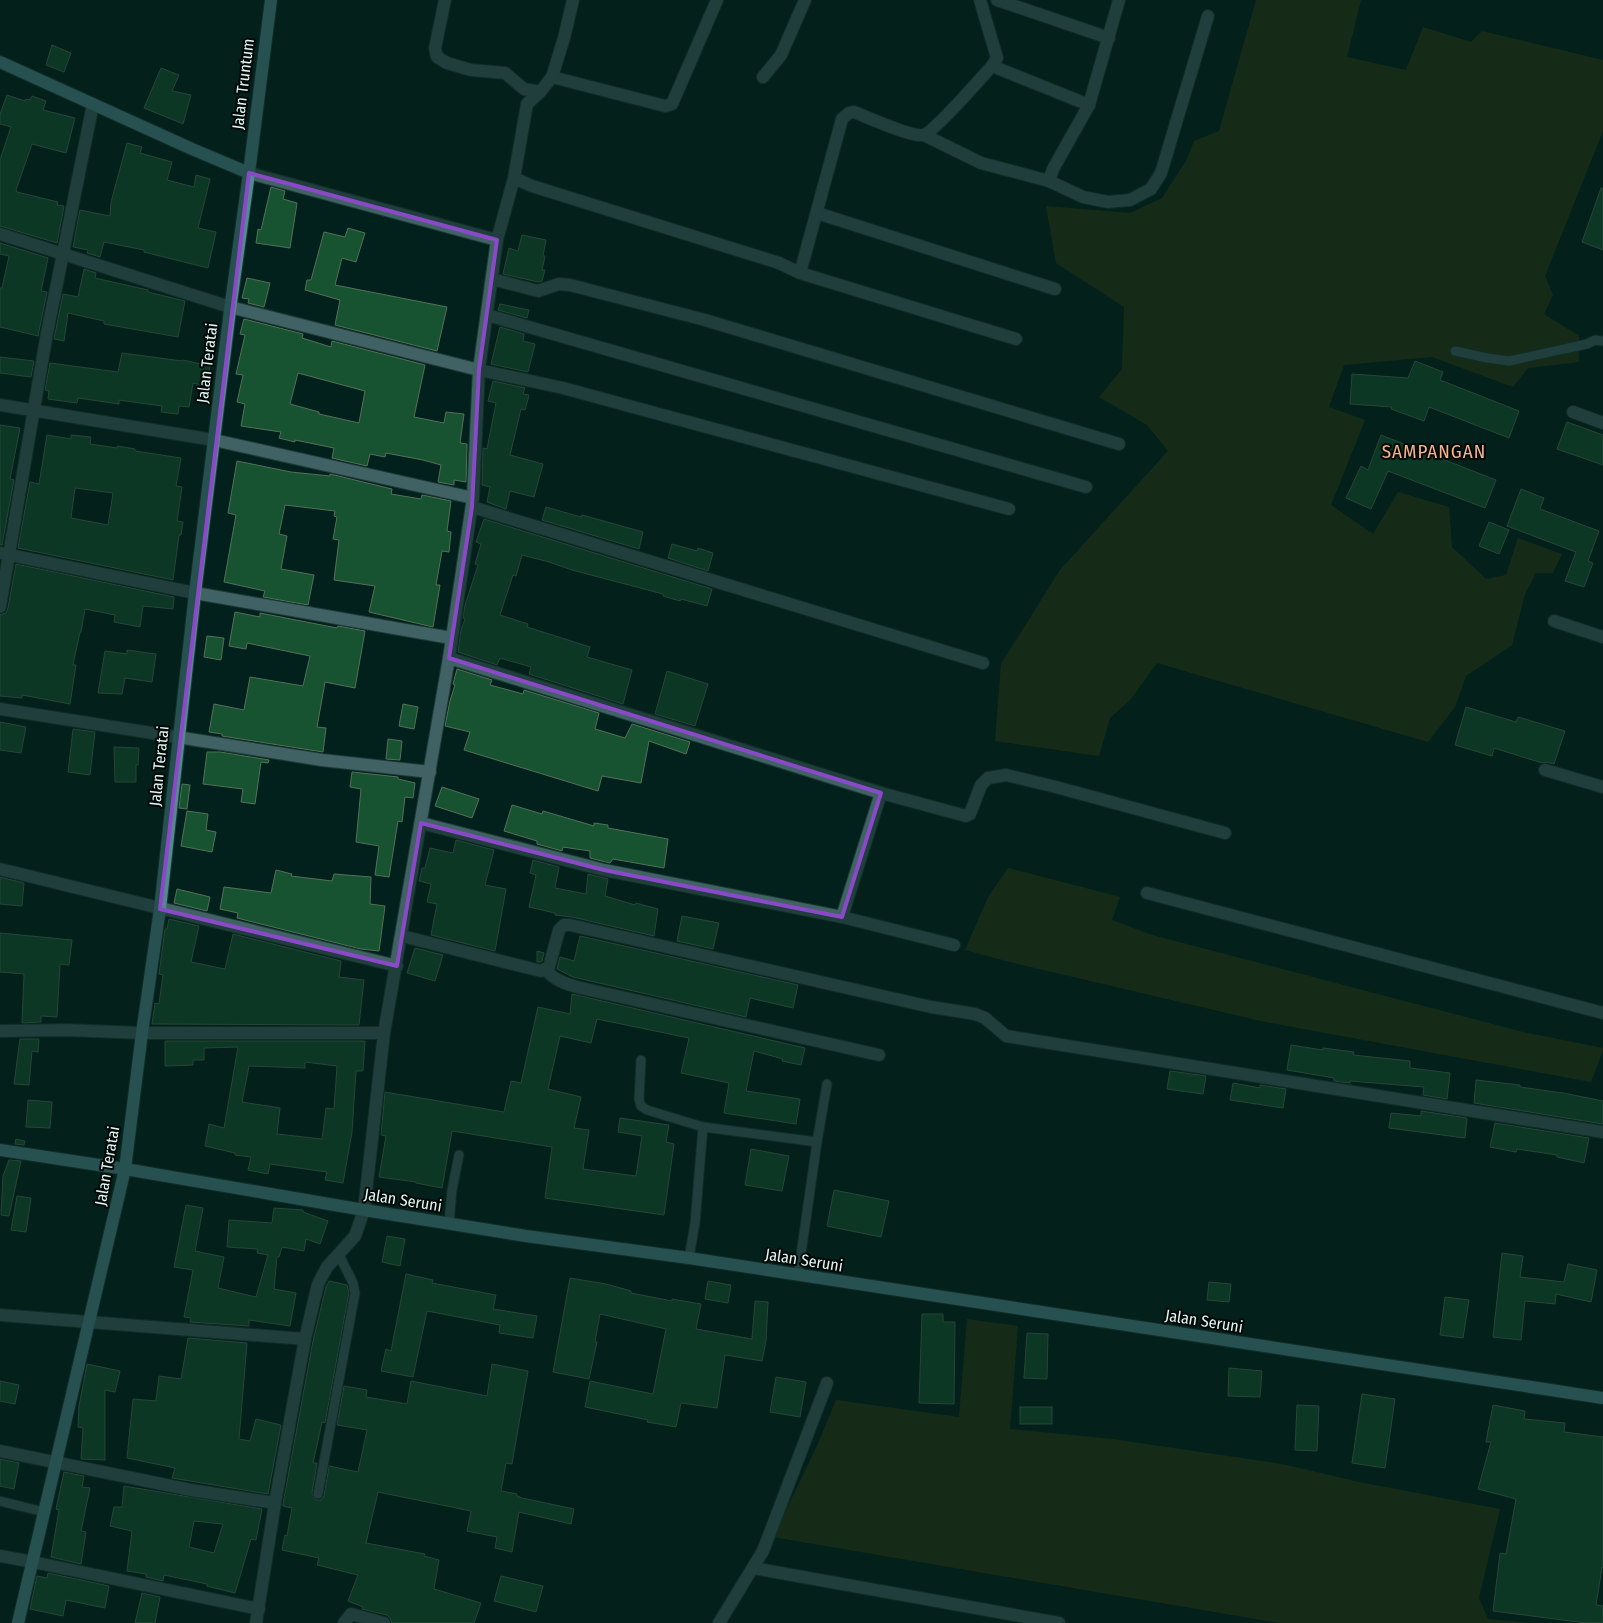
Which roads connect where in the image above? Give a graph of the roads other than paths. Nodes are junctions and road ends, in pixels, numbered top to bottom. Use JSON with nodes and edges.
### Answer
{"nodes":[{"id":1,"x":271,"y":0,"type":"edge"},
{"id":2,"x":445,"y":0,"type":"edge"},
{"id":3,"x":573,"y":0,"type":"edge"},
{"id":4,"x":717,"y":0,"type":"edge"},
{"id":5,"x":805,"y":0,"type":"edge"},
{"id":6,"x":980,"y":0,"type":"edge"},
{"id":7,"x":997,"y":0,"type":"edge"},
{"id":8,"x":1119,"y":0,"type":"edge"},
{"id":9,"x":1208,"y":16,"type":"dead end"},
{"id":10,"x":1109,"y":38,"type":"junction"},
{"id":11,"x":0,"y":62,"type":"edge"},
{"id":12,"x":992,"y":66,"type":"junction"},
{"id":13,"x":552,"y":77,"type":"junction"},
{"id":14,"x":763,"y":77,"type":"dead end"},
{"id":15,"x":540,"y":92,"type":"junction"},
{"id":16,"x":93,"y":104,"type":"junction"},
{"id":17,"x":1089,"y":105,"type":"junction"},
{"id":18,"x":924,"y":135,"type":"junction"},
{"id":19,"x":248,"y":172,"type":"junction"},
{"id":20,"x":514,"y":178,"type":"junction"},
{"id":21,"x":1049,"y":181,"type":"junction"},
{"id":22,"x":817,"y":214,"type":"junction"},
{"id":23,"x":0,"y":234,"type":"edge"},
{"id":24,"x":497,"y":240,"type":"junction"},
{"id":25,"x":63,"y":254,"type":"junction"},
{"id":26,"x":800,"y":273,"type":"junction"},
{"id":27,"x":492,"y":279,"type":"junction"},
{"id":28,"x":1055,"y":289,"type":"dead end"},
{"id":29,"x":230,"y":307,"type":"junction"},
{"id":30,"x":487,"y":315,"type":"junction"},
{"id":31,"x":1016,"y":339,"type":"dead end"},
{"id":32,"x":1603,"y":341,"type":"edge"},
{"id":33,"x":1455,"y":351,"type":"dead end"},
{"id":34,"x":480,"y":370,"type":"junction"},
{"id":35,"x":0,"y":405,"type":"edge"},
{"id":36,"x":34,"y":410,"type":"junction"},
{"id":37,"x":1573,"y":412,"type":"dead end"},
{"id":38,"x":1603,"y":423,"type":"edge"},
{"id":39,"x":214,"y":440,"type":"junction"},
{"id":40,"x":1118,"y":444,"type":"dead end"},
{"id":41,"x":1086,"y":488,"type":"dead end"},
{"id":42,"x":473,"y":502,"type":"junction"},
{"id":43,"x":1009,"y":509,"type":"dead end"},
{"id":44,"x":5,"y":554,"type":"edge"},
{"id":45,"x":195,"y":594,"type":"junction"},
{"id":46,"x":0,"y":607,"type":"edge"},
{"id":47,"x":1554,"y":621,"type":"dead end"},
{"id":48,"x":1603,"y":637,"type":"edge"},
{"id":49,"x":451,"y":638,"type":"junction"},
{"id":50,"x":449,"y":658,"type":"junction"},
{"id":51,"x":983,"y":663,"type":"dead end"},
{"id":52,"x":0,"y":709,"type":"edge"},
{"id":53,"x":178,"y":738,"type":"junction"},
{"id":54,"x":1545,"y":770,"type":"dead end"},
{"id":55,"x":430,"y":772,"type":"junction"},
{"id":56,"x":1603,"y":787,"type":"edge"},
{"id":57,"x":881,"y":793,"type":"junction"},
{"id":58,"x":421,"y":823,"type":"junction"},
{"id":59,"x":1225,"y":833,"type":"dead end"},
{"id":60,"x":0,"y":868,"type":"edge"},
{"id":61,"x":1146,"y":894,"type":"dead end"},
{"id":62,"x":160,"y":909,"type":"junction"},
{"id":63,"x":842,"y":918,"type":"junction"},
{"id":64,"x":402,"y":936,"type":"junction"},
{"id":65,"x":954,"y":946,"type":"dead end"},
{"id":66,"x":397,"y":966,"type":"junction"},
{"id":67,"x":546,"y":969,"type":"junction"},
{"id":68,"x":1603,"y":1013,"type":"edge"},
{"id":69,"x":0,"y":1031,"type":"edge"},
{"id":70,"x":142,"y":1033,"type":"junction"},
{"id":71,"x":384,"y":1033,"type":"junction"},
{"id":72,"x":879,"y":1055,"type":"dead end"},
{"id":73,"x":641,"y":1060,"type":"dead end"},
{"id":74,"x":827,"y":1084,"type":"dead end"},
{"id":75,"x":703,"y":1127,"type":"junction"},
{"id":76,"x":1603,"y":1132,"type":"edge"},
{"id":77,"x":817,"y":1142,"type":"junction"},
{"id":78,"x":0,"y":1150,"type":"edge"},
{"id":79,"x":459,"y":1155,"type":"dead end"},
{"id":80,"x":125,"y":1169,"type":"junction"},
{"id":81,"x":364,"y":1210,"type":"junction"},
{"id":82,"x":448,"y":1224,"type":"junction"},
{"id":83,"x":339,"y":1255,"type":"junction"},
{"id":84,"x":689,"y":1258,"type":"junction"},
{"id":85,"x":806,"y":1277,"type":"junction"},
{"id":86,"x":0,"y":1315,"type":"edge"},
{"id":87,"x":89,"y":1323,"type":"junction"},
{"id":88,"x":305,"y":1339,"type":"junction"},
{"id":89,"x":827,"y":1383,"type":"dead end"},
{"id":90,"x":1603,"y":1398,"type":"edge"},
{"id":91,"x":0,"y":1452,"type":"edge"},
{"id":92,"x":56,"y":1462,"type":"junction"},
{"id":93,"x":318,"y":1494,"type":"dead end"},
{"id":94,"x":0,"y":1501,"type":"edge"},
{"id":95,"x":274,"y":1503,"type":"junction"},
{"id":96,"x":44,"y":1512,"type":"junction"},
{"id":97,"x":0,"y":1556,"type":"edge"},
{"id":98,"x":32,"y":1562,"type":"junction"},
{"id":99,"x":753,"y":1568,"type":"junction"},
{"id":100,"x":259,"y":1609,"type":"junction"},
{"id":101,"x":18,"y":1623,"type":"edge"},
{"id":102,"x":256,"y":1623,"type":"edge"},
{"id":103,"x":344,"y":1623,"type":"edge"},
{"id":104,"x":384,"y":1623,"type":"edge"},
{"id":105,"x":719,"y":1623,"type":"edge"},
{"id":106,"x":1059,"y":1623,"type":"edge"}],
"edges":[{"from":1,"to":19,"type":"street","name":"Jalan Truntum"},
{"from":2,"to":15,"type":"street"},
{"from":3,"to":13,"type":"street"},
{"from":4,"to":13,"type":"street"},
{"from":5,"to":14,"type":"street"},
{"from":6,"to":12,"type":"street"},
{"from":7,"to":10,"type":"street"},
{"from":8,"to":10,"type":"street"},
{"from":9,"to":21,"type":"street"},
{"from":10,"to":17,"type":"street"},
{"from":11,"to":16,"type":"street"},
{"from":12,"to":17,"type":"street"},
{"from":12,"to":18,"type":"street"},
{"from":13,"to":15,"type":"street"},
{"from":15,"to":20,"type":"street"},
{"from":16,"to":19,"type":"street"},
{"from":16,"to":25,"type":"street"},
{"from":17,"to":21,"type":"street"},
{"from":18,"to":21,"type":"street"},
{"from":18,"to":22,"type":"street"},
{"from":19,"to":24,"type":"street"},
{"from":19,"to":29,"type":"street","name":"Jalan Teratai"},
{"from":20,"to":24,"type":"street"},
{"from":20,"to":26,"type":"street"},
{"from":22,"to":26,"type":"street"},
{"from":22,"to":28,"type":"street"},
{"from":23,"to":25,"type":"street"},
{"from":24,"to":27,"type":"street"},
{"from":25,"to":29,"type":"street"},
{"from":25,"to":36,"type":"street"},
{"from":26,"to":31,"type":"street"},
{"from":27,"to":30,"type":"street"},
{"from":27,"to":40,"type":"street"},
{"from":29,"to":34,"type":"street"},
{"from":29,"to":39,"type":"street","name":"Jalan Teratai"},
{"from":30,"to":34,"type":"street"},
{"from":30,"to":41,"type":"street"},
{"from":32,"to":33,"type":"lane"},
{"from":34,"to":42,"type":"street"},
{"from":34,"to":43,"type":"street"},
{"from":35,"to":36,"type":"street"},
{"from":36,"to":39,"type":"street"},
{"from":36,"to":44,"type":"street"},
{"from":37,"to":38,"type":"street"},
{"from":39,"to":42,"type":"street"},
{"from":39,"to":45,"type":"street","name":"Jalan Teratai"},
{"from":42,"to":49,"type":"street"},
{"from":42,"to":51,"type":"street"},
{"from":44,"to":45,"type":"street"},
{"from":44,"to":46,"type":"street"},
{"from":45,"to":49,"type":"street"},
{"from":45,"to":53,"type":"street","name":"Jalan Teratai"},
{"from":47,"to":48,"type":"street"},
{"from":49,"to":50,"type":"street"},
{"from":50,"to":55,"type":"street"},
{"from":50,"to":57,"type":"street"},
{"from":52,"to":53,"type":"street"},
{"from":53,"to":55,"type":"street"},
{"from":53,"to":62,"type":"street","name":"Jalan Teratai"},
{"from":54,"to":56,"type":"street"},
{"from":55,"to":58,"type":"street"},
{"from":57,"to":59,"type":"street"},
{"from":57,"to":63,"type":"street"},
{"from":58,"to":63,"type":"street"},
{"from":58,"to":64,"type":"street"},
{"from":60,"to":62,"type":"street"},
{"from":61,"to":68,"type":"street"},
{"from":62,"to":66,"type":"street"},
{"from":62,"to":70,"type":"street","name":"Jalan Teratai"},
{"from":63,"to":65,"type":"street"},
{"from":64,"to":66,"type":"street"},
{"from":64,"to":67,"type":"street"},
{"from":66,"to":71,"type":"street"},
{"from":67,"to":72,"type":"street"},
{"from":67,"to":76,"type":"street"},
{"from":69,"to":70,"type":"street"},
{"from":70,"to":71,"type":"street"},
{"from":70,"to":80,"type":"street","name":"Jalan Teratai"},
{"from":71,"to":81,"type":"street"},
{"from":73,"to":75,"type":"lane"},
{"from":74,"to":77,"type":"lane"},
{"from":75,"to":77,"type":"lane"},
{"from":75,"to":84,"type":"lane"},
{"from":77,"to":85,"type":"lane"},
{"from":78,"to":80,"type":"street","name":"Jalan Seruni"},
{"from":79,"to":82,"type":"lane"},
{"from":80,"to":81,"type":"street","name":"Jalan Seruni"},
{"from":80,"to":87,"type":"street","name":"Jalan Teratai"},
{"from":81,"to":82,"type":"street","name":"Jalan Seruni"},
{"from":81,"to":83,"type":"street"},
{"from":82,"to":84,"type":"street","name":"Jalan Seruni"},
{"from":83,"to":88,"type":"street"},
{"from":83,"to":93,"type":"lane"},
{"from":84,"to":85,"type":"street","name":"Jalan Seruni"},
{"from":85,"to":90,"type":"street","name":"Jalan Seruni"},
{"from":86,"to":87,"type":"street"},
{"from":87,"to":88,"type":"street"},
{"from":87,"to":92,"type":"street","name":"Jalan Teratai"},
{"from":88,"to":95,"type":"street"},
{"from":89,"to":99,"type":"street"},
{"from":91,"to":92,"type":"street"},
{"from":92,"to":95,"type":"street"},
{"from":92,"to":96,"type":"street","name":"Jalan Teratai"},
{"from":94,"to":96,"type":"lane"},
{"from":95,"to":100,"type":"street"},
{"from":96,"to":98,"type":"street","name":"Jalan Teratai"},
{"from":97,"to":98,"type":"street"},
{"from":98,"to":100,"type":"street"},
{"from":98,"to":101,"type":"street","name":"Jalan Teratai"},
{"from":99,"to":105,"type":"street"},
{"from":99,"to":106,"type":"street"},
{"from":100,"to":102,"type":"street"},
{"from":103,"to":104,"type":"street"}]}
